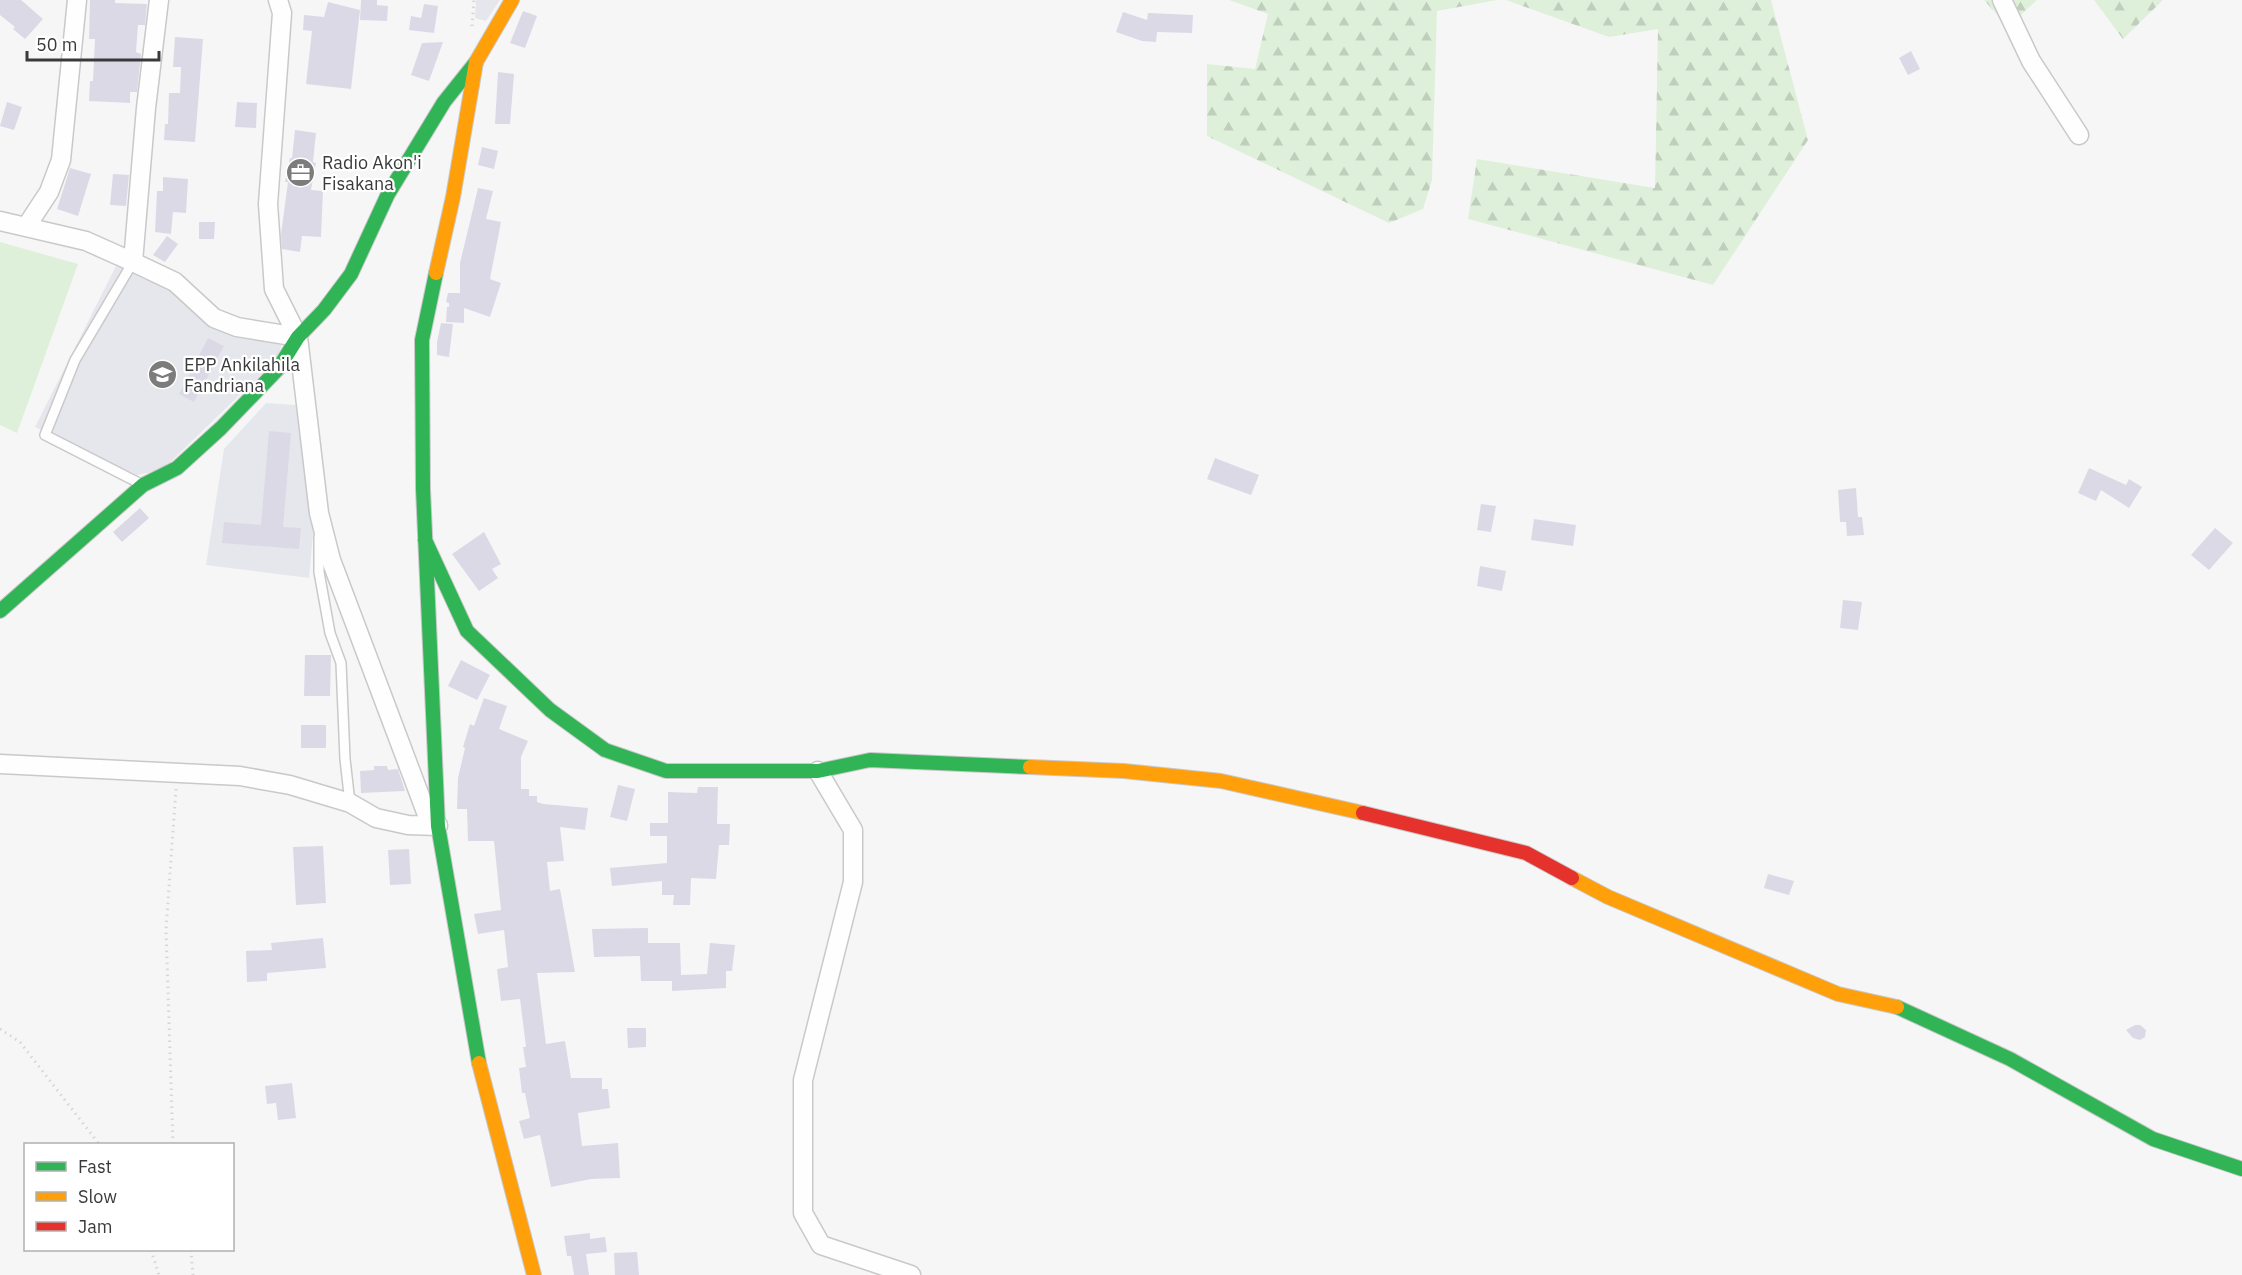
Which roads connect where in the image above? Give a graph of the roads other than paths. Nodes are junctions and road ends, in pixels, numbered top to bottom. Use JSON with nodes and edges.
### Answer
{"nodes":[{"id":1,"x":77,"y":0,"type":"edge"},
{"id":2,"x":159,"y":0,"type":"edge"},
{"id":3,"x":278,"y":0,"type":"edge"},
{"id":4,"x":512,"y":0,"type":"edge"},
{"id":5,"x":2002,"y":0,"type":"edge"},
{"id":6,"x":476,"y":62,"type":"junction"},
{"id":7,"x":2079,"y":135,"type":"dead end"},
{"id":8,"x":0,"y":221,"type":"edge"},
{"id":9,"x":26,"y":227,"type":"junction"},
{"id":10,"x":133,"y":262,"type":"junction"},
{"id":11,"x":298,"y":337,"type":"junction"},
{"id":12,"x":143,"y":485,"type":"junction"},
{"id":13,"x":319,"y":513,"type":"junction"},
{"id":14,"x":425,"y":540,"type":"junction"},
{"id":15,"x":0,"y":611,"type":"edge"},
{"id":16,"x":0,"y":764,"type":"edge"},
{"id":17,"x":818,"y":771,"type":"junction"},
{"id":18,"x":350,"y":803,"type":"junction"},
{"id":19,"x":438,"y":826,"type":"junction"},
{"id":20,"x":2242,"y":1169,"type":"edge"},
{"id":21,"x":534,"y":1275,"type":"edge"},
{"id":22,"x":911,"y":1275,"type":"edge"}],
"edges":[{"from":1,"to":9,"type":"street"},
{"from":2,"to":10,"type":"street"},
{"from":3,"to":11,"type":"street"},
{"from":4,"to":6,"type":"street"},
{"from":5,"to":7,"type":"street"},
{"from":6,"to":11,"type":"street"},
{"from":6,"to":14,"type":"street"},
{"from":8,"to":9,"type":"street"},
{"from":9,"to":10,"type":"street"},
{"from":10,"to":11,"type":"street"},
{"from":10,"to":12,"type":"lane"},
{"from":11,"to":12,"type":"street"},
{"from":11,"to":13,"type":"street"},
{"from":12,"to":15,"type":"street"},
{"from":13,"to":18,"type":"lane"},
{"from":13,"to":19,"type":"street"},
{"from":14,"to":17,"type":"street"},
{"from":14,"to":19,"type":"street"},
{"from":16,"to":18,"type":"street"},
{"from":17,"to":20,"type":"street"},
{"from":17,"to":22,"type":"street"},
{"from":18,"to":19,"type":"street"},
{"from":19,"to":21,"type":"street"}]}
